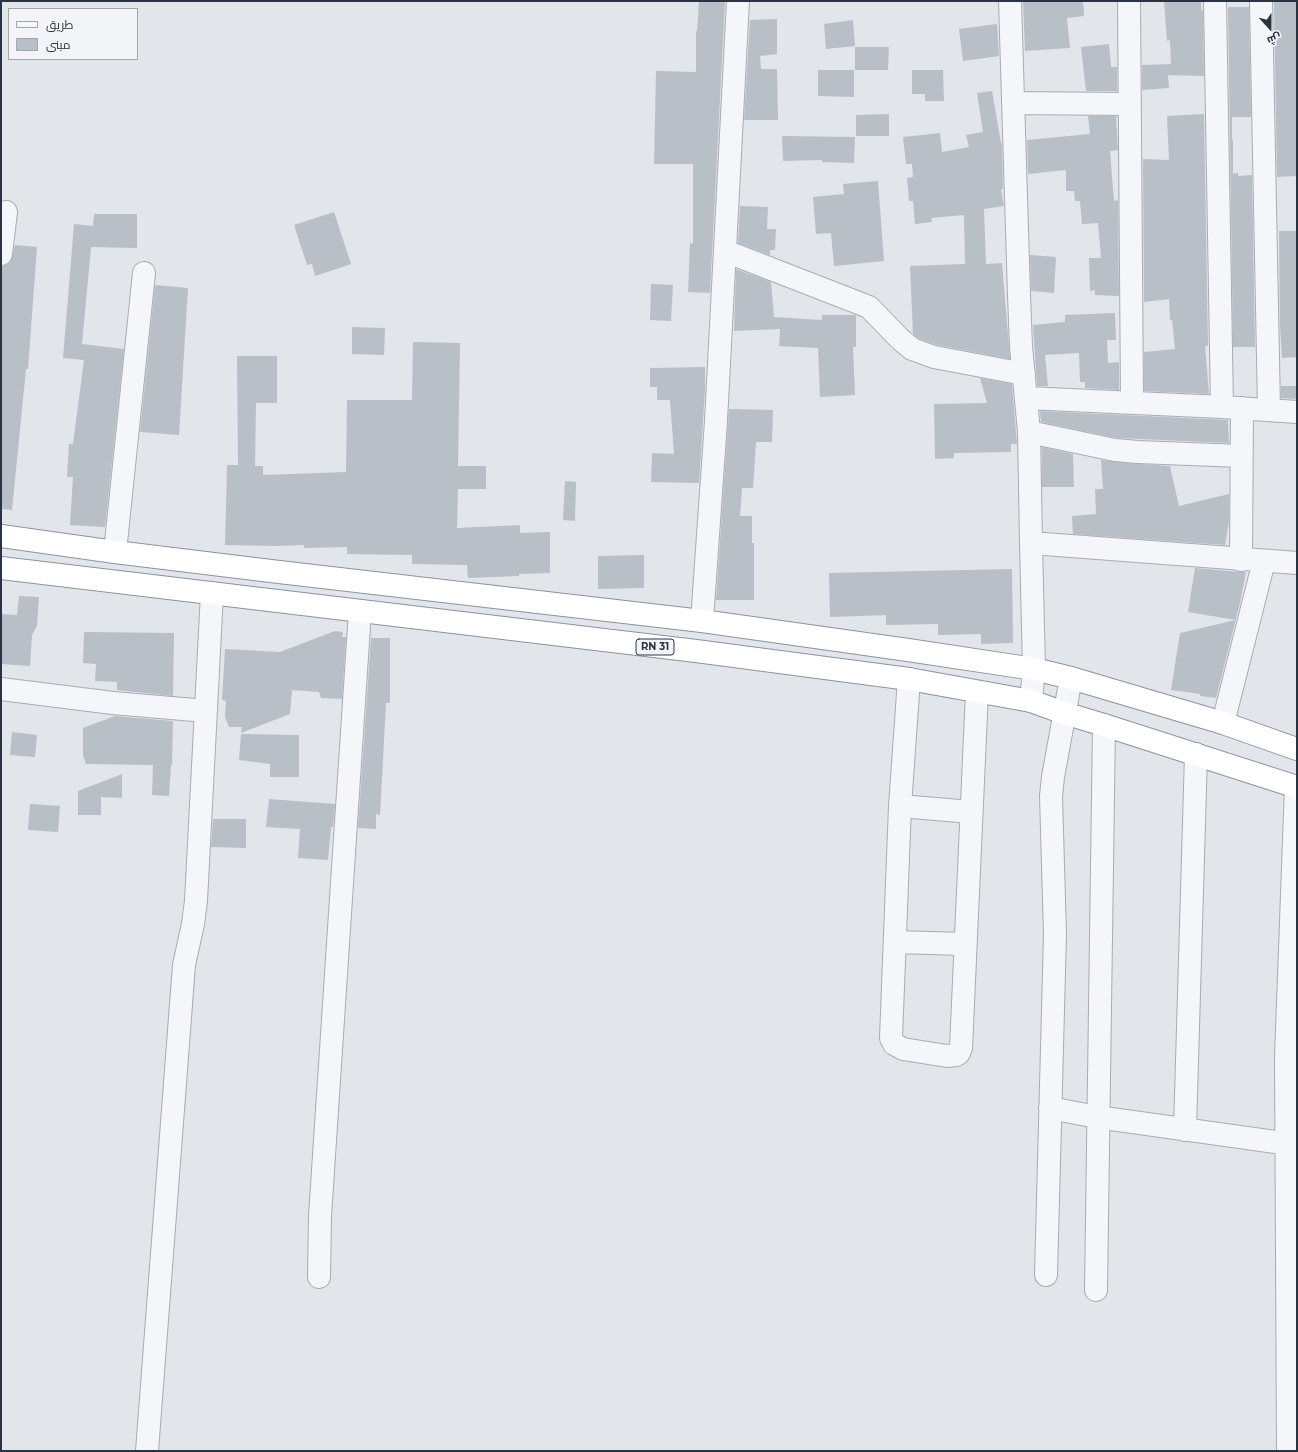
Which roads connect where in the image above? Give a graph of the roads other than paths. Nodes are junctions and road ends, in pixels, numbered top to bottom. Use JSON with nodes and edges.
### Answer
{"nodes":[{"id":1,"x":738,"y":1,"type":"edge"},
{"id":2,"x":1010,"y":1,"type":"edge"},
{"id":3,"x":1129,"y":1,"type":"edge"},
{"id":4,"x":1215,"y":1,"type":"edge"},
{"id":5,"x":1261,"y":1,"type":"edge"},
{"id":6,"x":1013,"y":103,"type":"junction"},
{"id":7,"x":1130,"y":104,"type":"junction"},
{"id":8,"x":6,"y":212,"type":"dead end"},
{"id":9,"x":726,"y":251,"type":"junction"},
{"id":10,"x":1,"y":254,"type":"edge"},
{"id":11,"x":144,"y":273,"type":"dead end"},
{"id":12,"x":1024,"y":374,"type":"junction"},
{"id":13,"x":1027,"y":398,"type":"junction"},
{"id":14,"x":1132,"y":402,"type":"junction"},
{"id":15,"x":1232,"y":407,"type":"junction"},
{"id":16,"x":1269,"y":409,"type":"junction"},
{"id":17,"x":1297,"y":412,"type":"edge"},
{"id":18,"x":1029,"y":432,"type":"junction"},
{"id":19,"x":1241,"y":456,"type":"junction"},
{"id":20,"x":1,"y":536,"type":"edge"},
{"id":21,"x":1031,"y":543,"type":"junction"},
{"id":22,"x":115,"y":552,"type":"junction"},
{"id":23,"x":1241,"y":560,"type":"junction"},
{"id":24,"x":1264,"y":561,"type":"junction"},
{"id":25,"x":1297,"y":563,"type":"edge"},
{"id":26,"x":1,"y":568,"type":"edge"},
{"id":27,"x":212,"y":593,"type":"junction"},
{"id":28,"x":360,"y":611,"type":"junction"},
{"id":29,"x":702,"y":621,"type":"junction"},
{"id":30,"x":1034,"y":669,"type":"junction"},
{"id":31,"x":1071,"y":678,"type":"junction"},
{"id":32,"x":909,"y":679,"type":"junction"},
{"id":33,"x":1,"y":689,"type":"edge"},
{"id":34,"x":977,"y":692,"type":"junction"},
{"id":35,"x":1031,"y":701,"type":"junction"},
{"id":36,"x":206,"y":710,"type":"junction"},
{"id":37,"x":1064,"y":713,"type":"junction"},
{"id":38,"x":1223,"y":723,"type":"junction"},
{"id":39,"x":1104,"y":725,"type":"junction"},
{"id":40,"x":1297,"y":749,"type":"edge"},
{"id":41,"x":1196,"y":754,"type":"junction"},
{"id":42,"x":1296,"y":786,"type":"edge"},
{"id":43,"x":900,"y":806,"type":"junction"},
{"id":44,"x":971,"y":812,"type":"junction"},
{"id":45,"x":894,"y":942,"type":"junction"},
{"id":46,"x":965,"y":944,"type":"junction"},
{"id":47,"x":1050,"y":1108,"type":"junction"},
{"id":48,"x":1097,"y":1117,"type":"junction"},
{"id":49,"x":1185,"y":1130,"type":"junction"},
{"id":50,"x":1292,"y":1144,"type":"edge"},
{"id":51,"x":1046,"y":1275,"type":"dead end"},
{"id":52,"x":319,"y":1277,"type":"dead end"},
{"id":53,"x":1096,"y":1290,"type":"dead end"},
{"id":54,"x":147,"y":1451,"type":"edge"},
{"id":55,"x":1288,"y":1451,"type":"edge"}],
"edges":[{"from":1,"to":9,"type":"street"},
{"from":2,"to":6,"type":"street"},
{"from":3,"to":7,"type":"street"},
{"from":4,"to":15,"type":"street"},
{"from":5,"to":16,"type":"street"},
{"from":6,"to":7,"type":"street"},
{"from":6,"to":12,"type":"street"},
{"from":7,"to":14,"type":"street"},
{"from":8,"to":10,"type":"street"},
{"from":9,"to":12,"type":"street"},
{"from":9,"to":29,"type":"street"},
{"from":11,"to":22,"type":"street"},
{"from":12,"to":13,"type":"street"},
{"from":13,"to":14,"type":"street"},
{"from":13,"to":18,"type":"street"},
{"from":14,"to":15,"type":"street"},
{"from":15,"to":16,"type":"street"},
{"from":15,"to":19,"type":"street"},
{"from":16,"to":17,"type":"street"},
{"from":18,"to":19,"type":"street"},
{"from":18,"to":21,"type":"street"},
{"from":19,"to":23,"type":"street"},
{"from":20,"to":22,"type":"highway"},
{"from":21,"to":23,"type":"street"},
{"from":21,"to":30,"type":"street"},
{"from":22,"to":29,"type":"highway"},
{"from":23,"to":24,"type":"street"},
{"from":24,"to":25,"type":"street"},
{"from":24,"to":38,"type":"street"},
{"from":26,"to":27,"type":"highway","number":"RN 31"},
{"from":27,"to":28,"type":"highway","number":"RN 31"},
{"from":27,"to":36,"type":"street"},
{"from":28,"to":32,"type":"highway","number":"RN 31"},
{"from":28,"to":52,"type":"street"},
{"from":29,"to":30,"type":"highway"},
{"from":30,"to":31,"type":"highway"},
{"from":30,"to":35,"type":"street"},
{"from":31,"to":37,"type":"street"},
{"from":31,"to":38,"type":"highway"},
{"from":32,"to":34,"type":"highway","number":"RN 31"},
{"from":32,"to":43,"type":"street"},
{"from":33,"to":36,"type":"street"},
{"from":34,"to":35,"type":"highway","number":"RN 31"},
{"from":34,"to":44,"type":"street"},
{"from":35,"to":37,"type":"highway","number":"RN 31"},
{"from":36,"to":54,"type":"street"},
{"from":37,"to":39,"type":"highway","number":"RN 31"},
{"from":37,"to":47,"type":"street"},
{"from":38,"to":40,"type":"highway"},
{"from":39,"to":41,"type":"highway","number":"RN 31"},
{"from":39,"to":48,"type":"street"},
{"from":41,"to":42,"type":"highway","number":"RN 31"},
{"from":41,"to":49,"type":"street"},
{"from":42,"to":50,"type":"street"},
{"from":43,"to":44,"type":"street"},
{"from":43,"to":45,"type":"street"},
{"from":44,"to":46,"type":"street"},
{"from":45,"to":46,"type":"street"},
{"from":45,"to":46,"type":"street"},
{"from":47,"to":48,"type":"street"},
{"from":47,"to":51,"type":"street"},
{"from":48,"to":49,"type":"street"},
{"from":48,"to":53,"type":"street"},
{"from":49,"to":50,"type":"street"},
{"from":50,"to":55,"type":"street"}]}
